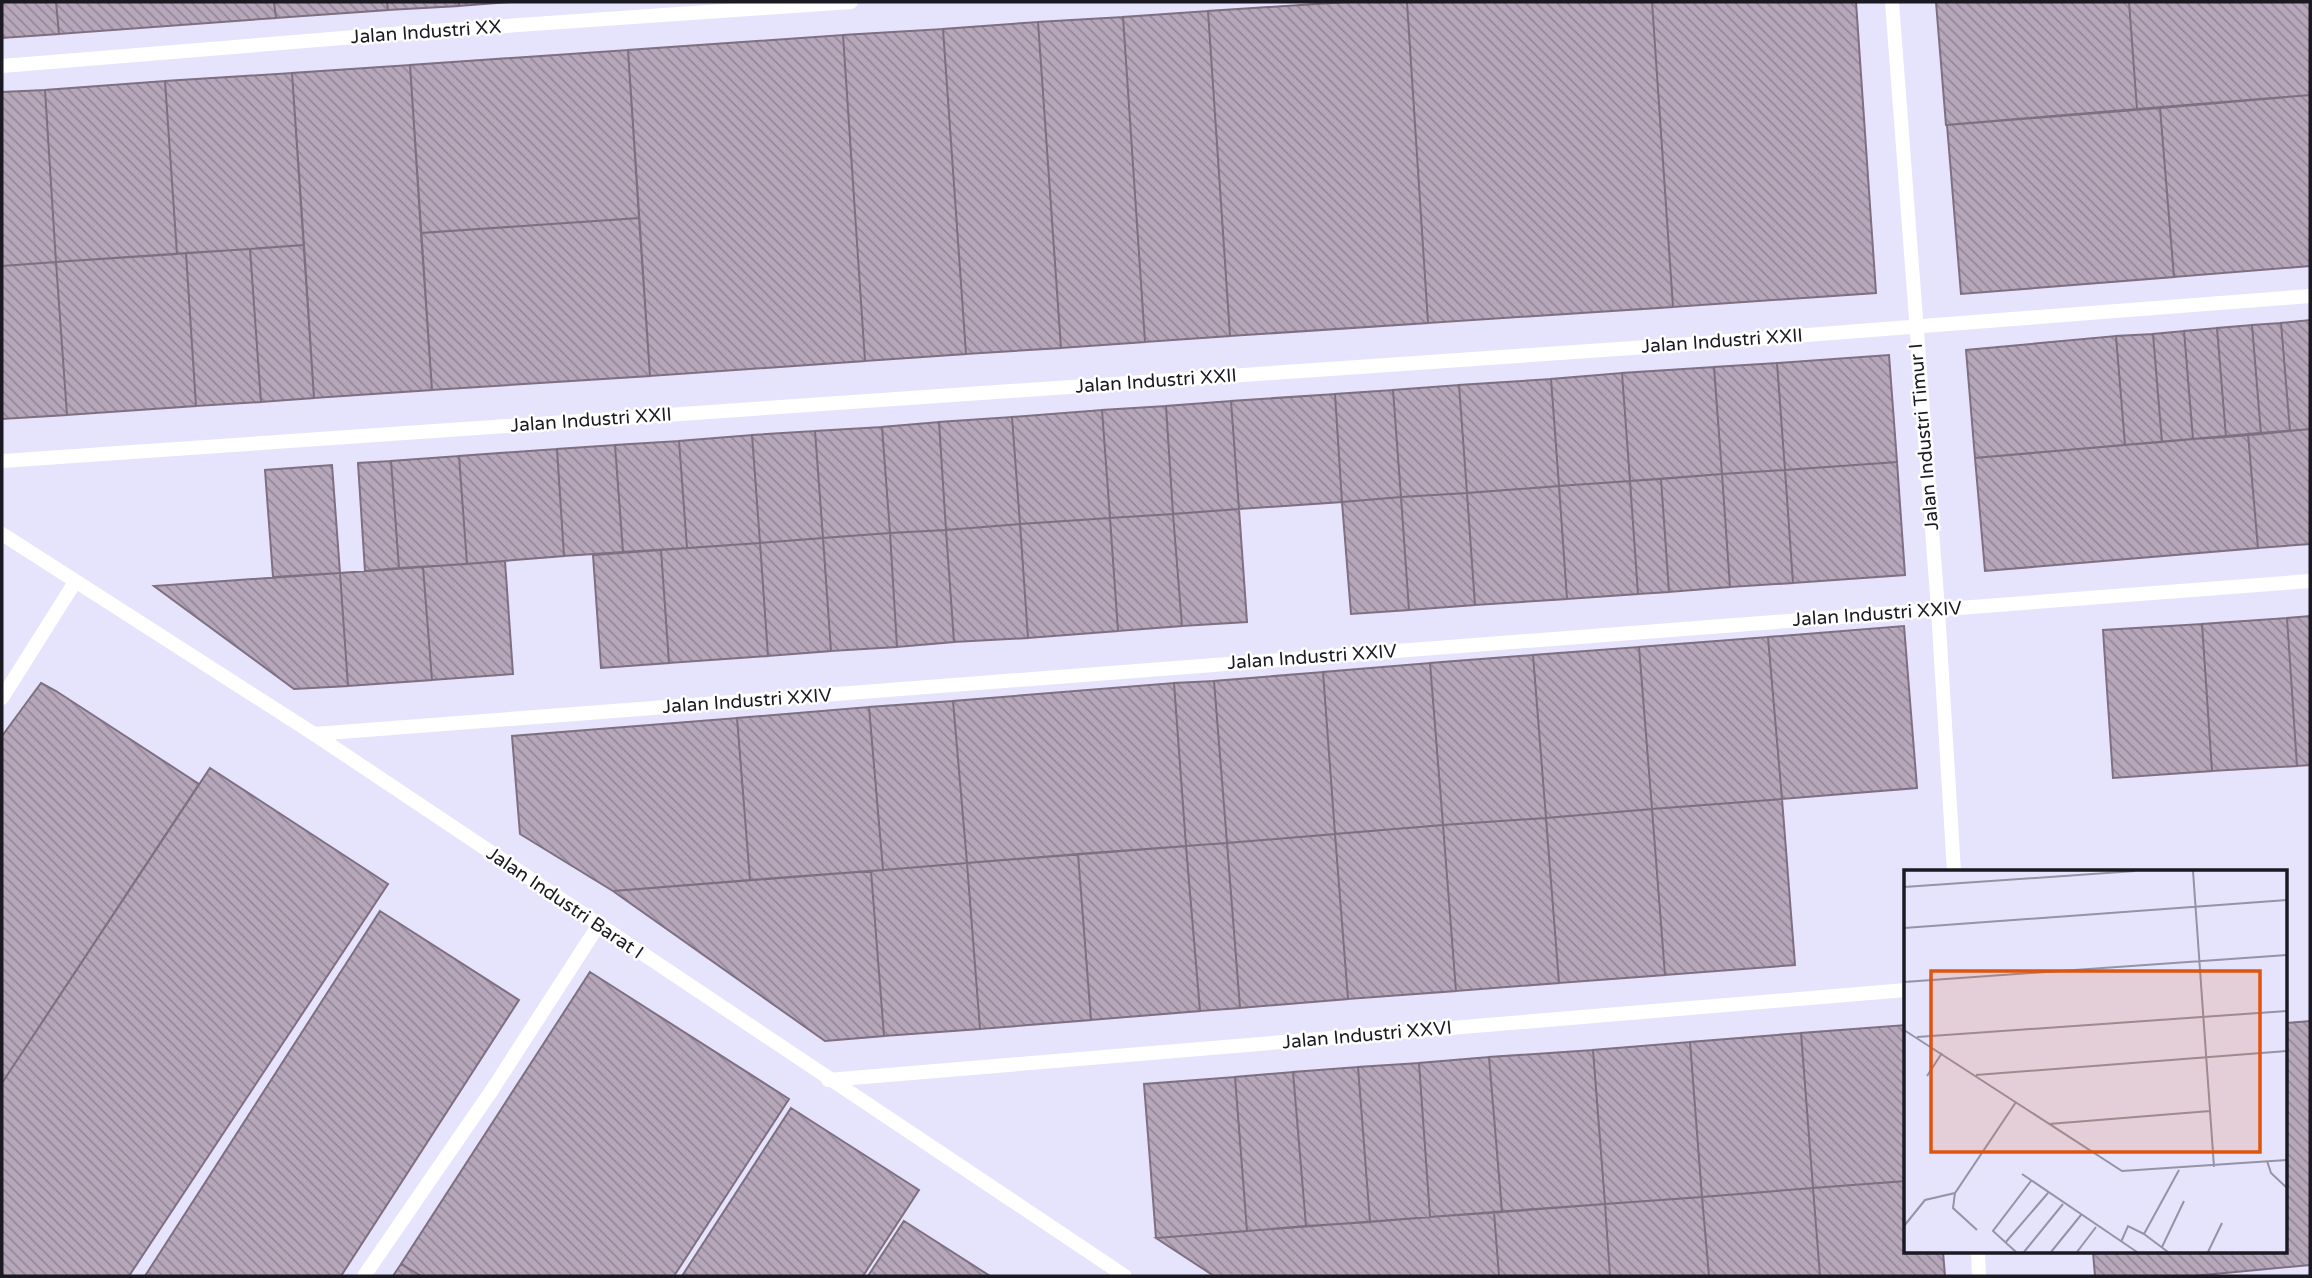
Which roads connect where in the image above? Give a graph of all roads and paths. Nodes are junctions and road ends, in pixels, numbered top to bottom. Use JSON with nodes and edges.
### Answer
{"nodes":[{"id":1,"x":850,"y":2,"type":"edge"},
{"id":2,"x":1892,"y":2,"type":"edge"},
{"id":3,"x":2,"y":66,"type":"edge"},
{"id":4,"x":2310,"y":296,"type":"edge"},
{"id":5,"x":1916,"y":326,"type":"junction"},
{"id":6,"x":2,"y":461,"type":"edge"},
{"id":7,"x":2,"y":534,"type":"edge"},
{"id":8,"x":75,"y":582,"type":"junction"},
{"id":9,"x":2310,"y":582,"type":"edge"},
{"id":10,"x":1938,"y":609,"type":"junction"},
{"id":11,"x":2,"y":698,"type":"edge"},
{"id":12,"x":314,"y":734,"type":"junction"},
{"id":13,"x":1954,"y":870,"type":"edge"},
{"id":14,"x":598,"y":926,"type":"junction"},
{"id":15,"x":1904,"y":990,"type":"edge"},
{"id":16,"x":828,"y":1080,"type":"junction"},
{"id":17,"x":1978,"y":1254,"type":"edge"},
{"id":18,"x":364,"y":1276,"type":"edge"},
{"id":19,"x":1125,"y":1276,"type":"edge"},
{"id":20,"x":1979,"y":1276,"type":"edge"}],
"edges":[{"from":1,"to":3,"type":"lane","name":"Jalan Industri XX"},
{"from":2,"to":5,"type":"lane","name":"Jalan Industri Timur I"},
{"from":4,"to":5,"type":"lane","name":"Jalan Industri XXII"},
{"from":5,"to":6,"type":"lane","name":"Jalan Industri XXII"},
{"from":5,"to":10,"type":"lane","name":"Jalan Industri Timur I"},
{"from":7,"to":8,"type":"lane","name":"Jalan Industri Barat I"},
{"from":8,"to":11,"type":"lane"},
{"from":8,"to":12,"type":"lane","name":"Jalan Industri Barat I"},
{"from":9,"to":10,"type":"lane","name":"Jalan Industri XXIV"},
{"from":10,"to":12,"type":"lane","name":"Jalan Industri XXIV"},
{"from":10,"to":13,"type":"lane","name":"Jalan Industri Timur I"},
{"from":12,"to":14,"type":"lane","name":"Jalan Industri Barat I"},
{"from":14,"to":16,"type":"lane","name":"Jalan Industri Barat I"},
{"from":14,"to":18,"type":"lane"},
{"from":15,"to":16,"type":"lane","name":"Jalan Industri XXVI"},
{"from":16,"to":19,"type":"lane","name":"Jalan Industri Barat I"},
{"from":17,"to":20,"type":"lane"}]}
